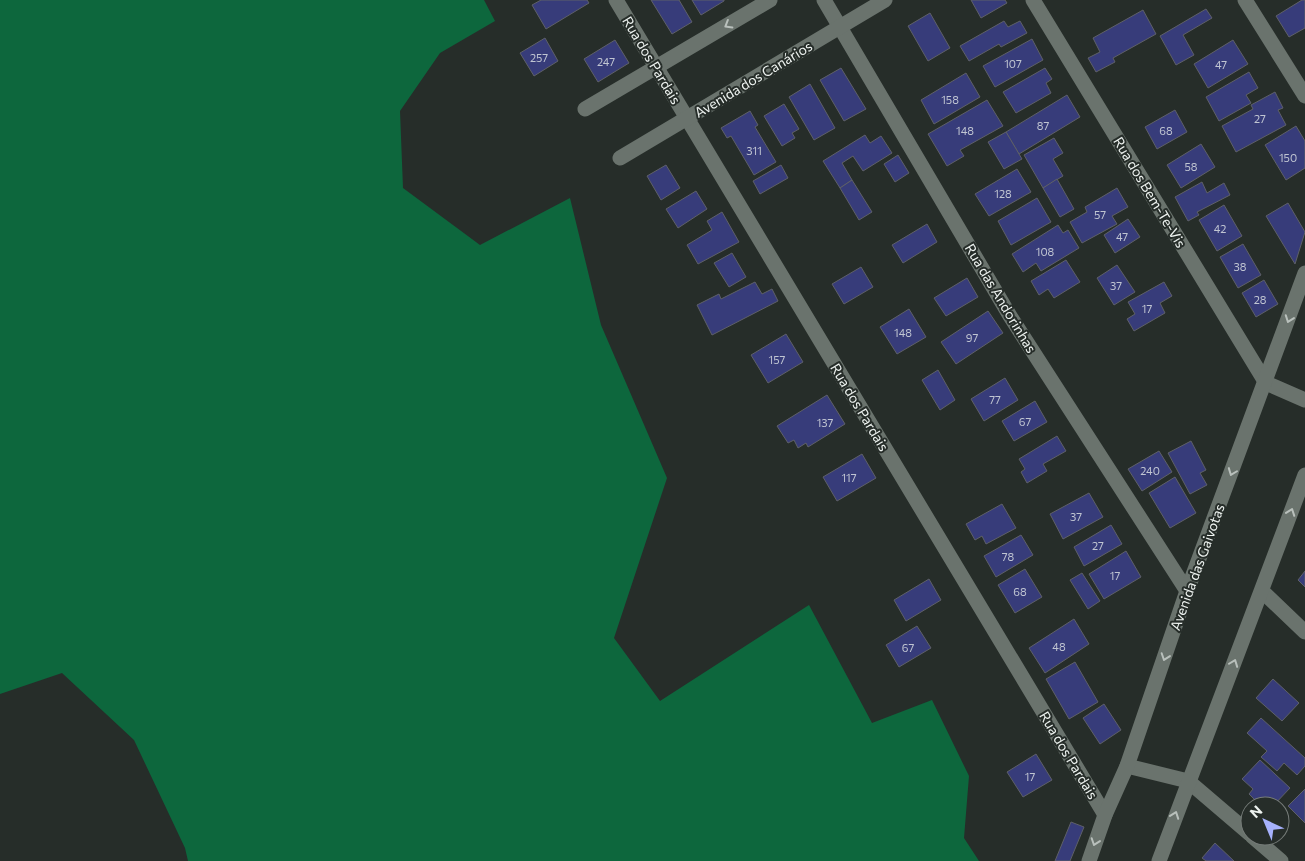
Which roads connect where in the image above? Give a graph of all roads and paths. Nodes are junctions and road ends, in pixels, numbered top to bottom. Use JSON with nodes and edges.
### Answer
{"nodes":[{"id":1,"x":616,"y":0,"type":"edge"},
{"id":2,"x":770,"y":0,"type":"edge"},
{"id":3,"x":824,"y":0,"type":"edge"},
{"id":4,"x":885,"y":0,"type":"edge"},
{"id":5,"x":1033,"y":0,"type":"edge"},
{"id":6,"x":1245,"y":0,"type":"edge"},
{"id":7,"x":840,"y":26,"type":"junction"},
{"id":8,"x":656,"y":67,"type":"junction"},
{"id":9,"x":1305,"y":96,"type":"edge"},
{"id":10,"x":586,"y":109,"type":"dead end"},
{"id":11,"x":688,"y":119,"type":"junction"},
{"id":12,"x":620,"y":158,"type":"dead end"},
{"id":13,"x":1305,"y":273,"type":"edge"},
{"id":14,"x":1266,"y":383,"type":"junction"},
{"id":15,"x":1305,"y":400,"type":"edge"},
{"id":16,"x":1305,"y":475,"type":"edge"},
{"id":17,"x":1262,"y":590,"type":"junction"},
{"id":18,"x":1187,"y":591,"type":"junction"},
{"id":19,"x":1305,"y":632,"type":"edge"},
{"id":20,"x":1127,"y":766,"type":"junction"},
{"id":21,"x":1188,"y":780,"type":"junction"},
{"id":22,"x":1105,"y":815,"type":"junction"},
{"id":23,"x":1240,"y":825,"type":"edge"},
{"id":24,"x":1264,"y":846,"type":"edge"},
{"id":25,"x":1089,"y":861,"type":"edge"},
{"id":26,"x":1159,"y":861,"type":"edge"},
{"id":27,"x":1281,"y":861,"type":"edge"}],
"edges":[{"from":1,"to":8,"type":"street","name":"Rua dos Pardais"},
{"from":2,"to":8,"type":"street","one_way":true},
{"from":3,"to":7,"type":"street","name":"Rua das Andorinhas"},
{"from":4,"to":7,"type":"street","name":"Avenida dos Canários"},
{"from":5,"to":14,"type":"street","name":"Rua dos Bem-Te-Vis"},
{"from":6,"to":9,"type":"street"},
{"from":7,"to":11,"type":"street","name":"Avenida dos Canários"},
{"from":7,"to":18,"type":"street","name":"Rua das Andorinhas"},
{"from":8,"to":10,"type":"street"},
{"from":8,"to":11,"type":"street","name":"Rua dos Pardais"},
{"from":11,"to":12,"type":"street","name":"Avenida dos Canários"},
{"from":11,"to":22,"type":"street","name":"Rua dos Pardais"},
{"from":13,"to":14,"type":"street","name":"Avenida das Gaivotas","one_way":true},
{"from":14,"to":15,"type":"street"},
{"from":14,"to":18,"type":"street","name":"Avenida das Gaivotas","one_way":true},
{"from":17,"to":16,"type":"street","one_way":true},
{"from":17,"to":19,"type":"street"},
{"from":21,"to":17,"type":"street","one_way":true},
{"from":18,"to":20,"type":"street","name":"Avenida das Gaivotas","one_way":true},
{"from":20,"to":21,"type":"street"},
{"from":20,"to":22,"type":"street","name":"Avenida das Gaivotas"},
{"from":21,"to":23,"type":"street"},
{"from":26,"to":21,"type":"street","one_way":true},
{"from":22,"to":25,"type":"street","name":"Avenida das Gaivotas","one_way":true},
{"from":24,"to":27,"type":"street"}]}
